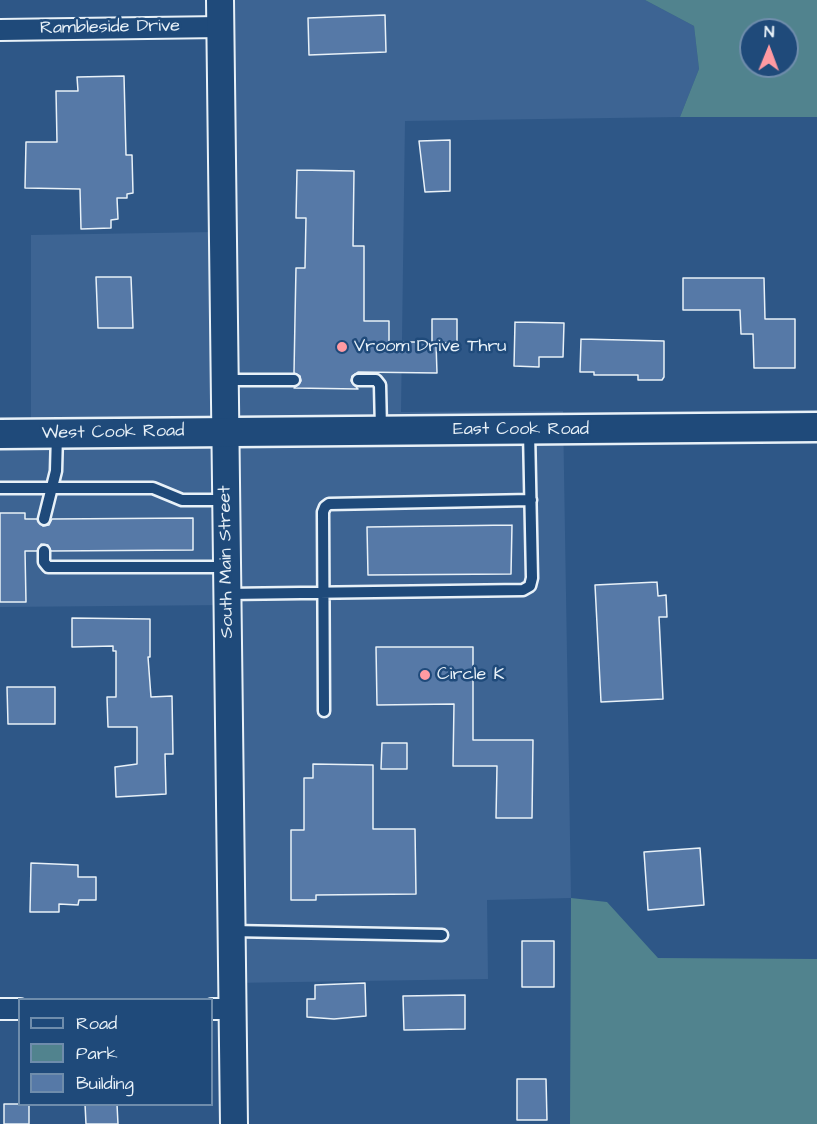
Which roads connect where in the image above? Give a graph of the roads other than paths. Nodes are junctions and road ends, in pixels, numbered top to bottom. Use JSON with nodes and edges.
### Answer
{"nodes":[{"id":1,"x":220,"y":0,"type":"edge"},
{"id":2,"x":221,"y":27,"type":"junction"},
{"id":3,"x":0,"y":30,"type":"edge"},
{"id":4,"x":225,"y":380,"type":"junction"},
{"id":5,"x":294,"y":380,"type":"dead end"},
{"id":6,"x":358,"y":380,"type":"dead end"},
{"id":7,"x":817,"y":427,"type":"edge"},
{"id":8,"x":529,"y":430,"type":"junction"},
{"id":9,"x":225,"y":431,"type":"junction"},
{"id":10,"x":381,"y":431,"type":"junction"},
{"id":11,"x":0,"y":434,"type":"edge"},
{"id":12,"x":57,"y":434,"type":"junction"},
{"id":13,"x":0,"y":488,"type":"edge"},
{"id":14,"x":51,"y":488,"type":"junction"},
{"id":15,"x":226,"y":500,"type":"junction"},
{"id":16,"x":531,"y":500,"type":"junction"},
{"id":17,"x":44,"y":519,"type":"dead end"},
{"id":18,"x":44,"y":551,"type":"dead end"},
{"id":19,"x":227,"y":567,"type":"junction"},
{"id":20,"x":323,"y":593,"type":"junction"},
{"id":21,"x":227,"y":594,"type":"junction"},
{"id":22,"x":324,"y":711,"type":"dead end"},
{"id":23,"x":231,"y":931,"type":"junction"},
{"id":24,"x":442,"y":935,"type":"dead end"},
{"id":25,"x":0,"y":1009,"type":"edge"},
{"id":26,"x":18,"y":1009,"type":"edge"},
{"id":27,"x":222,"y":1009,"type":"edge"},
{"id":28,"x":234,"y":1124,"type":"edge"}],
"edges":[{"from":1,"to":2,"type":"street","name":"South Main Street"},
{"from":2,"to":3,"type":"street","name":"Rambleside Drive"},
{"from":2,"to":4,"type":"street","name":"South Main Street"},
{"from":4,"to":5,"type":"lane"},
{"from":4,"to":9,"type":"street","name":"South Main Street"},
{"from":6,"to":10,"type":"lane"},
{"from":7,"to":8,"type":"main road","name":"East Cook Road"},
{"from":8,"to":10,"type":"main road","name":"East Cook Road"},
{"from":8,"to":16,"type":"lane"},
{"from":9,"to":10,"type":"main road","name":"East Cook Road"},
{"from":9,"to":12,"type":"main road","name":"West Cook Road"},
{"from":9,"to":15,"type":"street","name":"South Main Street"},
{"from":11,"to":12,"type":"main road","name":"West Cook Road"},
{"from":12,"to":14,"type":"lane"},
{"from":13,"to":14,"type":"lane"},
{"from":14,"to":15,"type":"lane"},
{"from":14,"to":17,"type":"lane"},
{"from":15,"to":19,"type":"street","name":"South Main Street"},
{"from":16,"to":20,"type":"lane"},
{"from":16,"to":20,"type":"lane"},
{"from":18,"to":19,"type":"lane"},
{"from":19,"to":21,"type":"street","name":"South Main Street"},
{"from":20,"to":21,"type":"lane"},
{"from":20,"to":22,"type":"lane"},
{"from":21,"to":23,"type":"street","name":"South Main Street"},
{"from":23,"to":24,"type":"lane"},
{"from":23,"to":27,"type":"street","name":"South Main Street"},
{"from":25,"to":26,"type":"street"},
{"from":27,"to":28,"type":"street","name":"South Main Street"}]}
